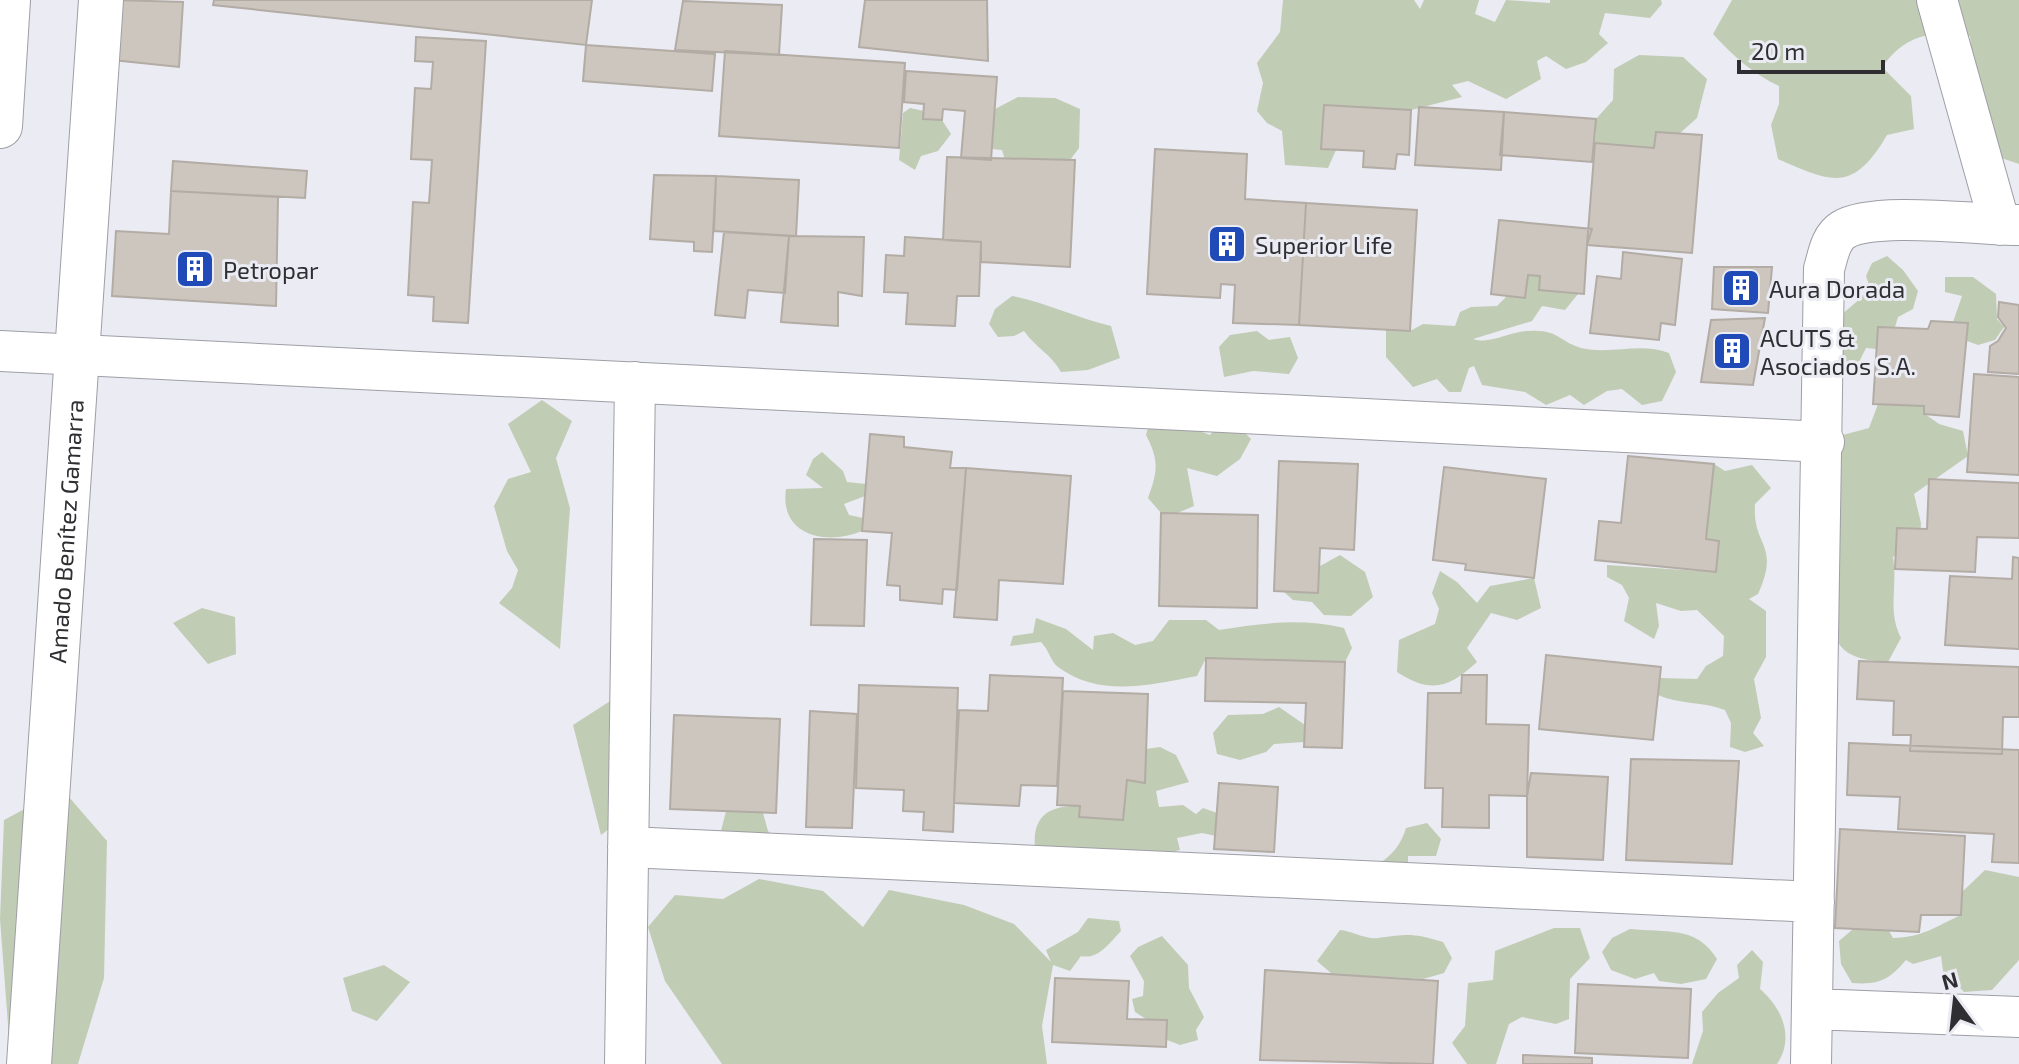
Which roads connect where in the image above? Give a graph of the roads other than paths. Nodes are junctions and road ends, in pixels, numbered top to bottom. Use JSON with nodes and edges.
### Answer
{"nodes":[{"id":1,"x":8,"y":0,"type":"edge"},
{"id":2,"x":101,"y":0,"type":"edge"},
{"id":3,"x":1937,"y":0,"type":"edge"},
{"id":4,"x":0,"y":126,"type":"edge"},
{"id":5,"x":2010,"y":225,"type":"edge"},
{"id":6,"x":0,"y":351,"type":"edge"},
{"id":7,"x":77,"y":354,"type":"junction"},
{"id":8,"x":635,"y":382,"type":"junction"},
{"id":9,"x":1824,"y":442,"type":"junction"},
{"id":10,"x":628,"y":847,"type":"junction"},
{"id":11,"x":1814,"y":902,"type":"junction"},
{"id":12,"x":1812,"y":1009,"type":"junction"},
{"id":13,"x":2019,"y":1017,"type":"edge"},
{"id":14,"x":29,"y":1064,"type":"edge"},
{"id":15,"x":625,"y":1064,"type":"edge"},
{"id":16,"x":1811,"y":1064,"type":"edge"}],
"edges":[{"from":1,"to":4,"type":"main road"},
{"from":2,"to":7,"type":"main road","name":"Amado Benítez Gamarra"},
{"from":3,"to":5,"type":"street"},
{"from":5,"to":9,"type":"street"},
{"from":6,"to":7,"type":"street"},
{"from":7,"to":8,"type":"street"},
{"from":7,"to":14,"type":"main road","name":"Amado Benítez Gamarra"},
{"from":8,"to":9,"type":"street"},
{"from":8,"to":10,"type":"street"},
{"from":9,"to":11,"type":"street"},
{"from":10,"to":11,"type":"street"},
{"from":10,"to":15,"type":"street"},
{"from":11,"to":12,"type":"street"},
{"from":12,"to":13,"type":"street"},
{"from":12,"to":16,"type":"street"}]}
